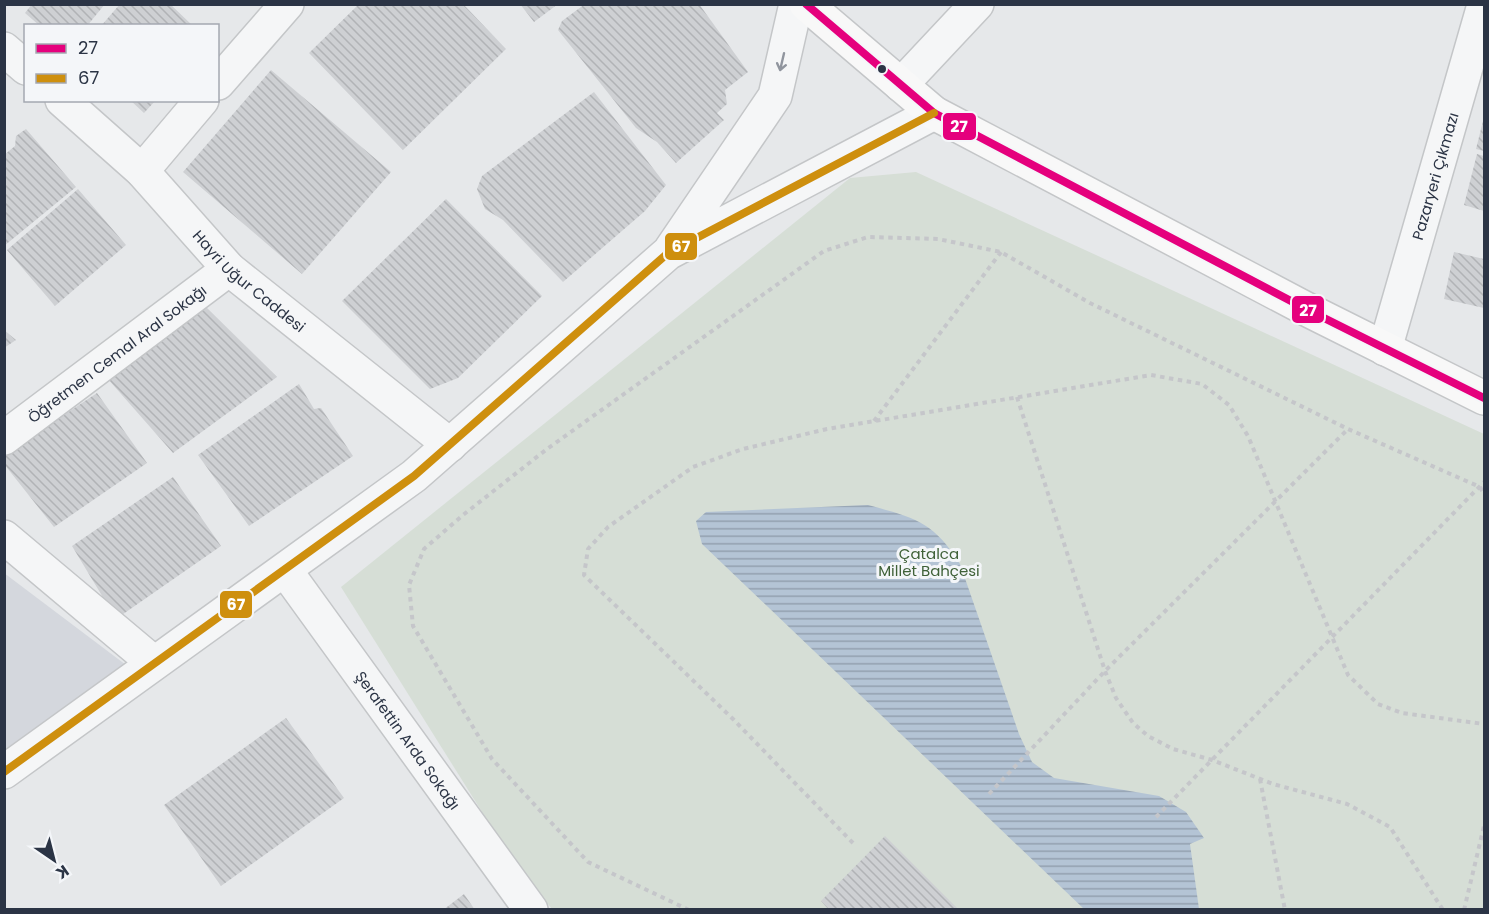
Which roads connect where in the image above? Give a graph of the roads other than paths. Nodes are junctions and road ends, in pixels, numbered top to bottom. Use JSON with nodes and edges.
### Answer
{"nodes":[{"id":1,"x":286,"y":4,"type":"edge"},
{"id":2,"x":796,"y":4,"type":"edge"},
{"id":3,"x":806,"y":4,"type":"edge"},
{"id":4,"x":977,"y":4,"type":"edge"},
{"id":5,"x":1485,"y":5,"type":"edge"},
{"id":6,"x":4,"y":49,"type":"edge"},
{"id":7,"x":24,"y":66,"type":"edge"},
{"id":8,"x":219,"y":82,"type":"edge"},
{"id":9,"x":901,"y":86,"type":"junction"},
{"id":10,"x":64,"y":102,"type":"edge"},
{"id":11,"x":200,"y":102,"type":"edge"},
{"id":12,"x":934,"y":113,"type":"junction"},
{"id":13,"x":142,"y":171,"type":"junction"},
{"id":14,"x":668,"y":253,"type":"junction"},
{"id":15,"x":229,"y":269,"type":"junction"},
{"id":16,"x":1385,"y":349,"type":"junction"},
{"id":17,"x":1485,"y":398,"type":"edge"},
{"id":18,"x":4,"y":438,"type":"edge"},
{"id":19,"x":450,"y":445,"type":"junction"},
{"id":20,"x":4,"y":537,"type":"edge"},
{"id":21,"x":285,"y":570,"type":"junction"},
{"id":22,"x":154,"y":663,"type":"junction"},
{"id":23,"x":4,"y":772,"type":"edge"},
{"id":24,"x":531,"y":909,"type":"edge"}],
"edges":[{"from":1,"to":8,"type":"street"},
{"from":2,"to":14,"type":"street","one_way":true},
{"from":3,"to":9,"type":"main road"},
{"from":4,"to":9,"type":"street"},
{"from":5,"to":16,"type":"street","name":"Pazaryeri Çıkmazı"},
{"from":6,"to":7,"type":"street"},
{"from":9,"to":12,"type":"main road"},
{"from":10,"to":13,"type":"street","name":"Hayri Uğur Caddesi"},
{"from":11,"to":13,"type":"street"},
{"from":12,"to":14,"type":"street"},
{"from":12,"to":16,"type":"main road"},
{"from":13,"to":15,"type":"street","name":"Hayri Uğur Caddesi"},
{"from":14,"to":19,"type":"street"},
{"from":15,"to":18,"type":"street","name":"Öğretmen Cemal Aral Sokağı"},
{"from":15,"to":19,"type":"street","name":"Hayri Uğur Caddesi"},
{"from":16,"to":17,"type":"main road"},
{"from":19,"to":21,"type":"street"},
{"from":20,"to":22,"type":"street"},
{"from":21,"to":22,"type":"street"},
{"from":21,"to":24,"type":"street","name":"Şerafettin Arda Sokağı"},
{"from":22,"to":23,"type":"street"}]}
